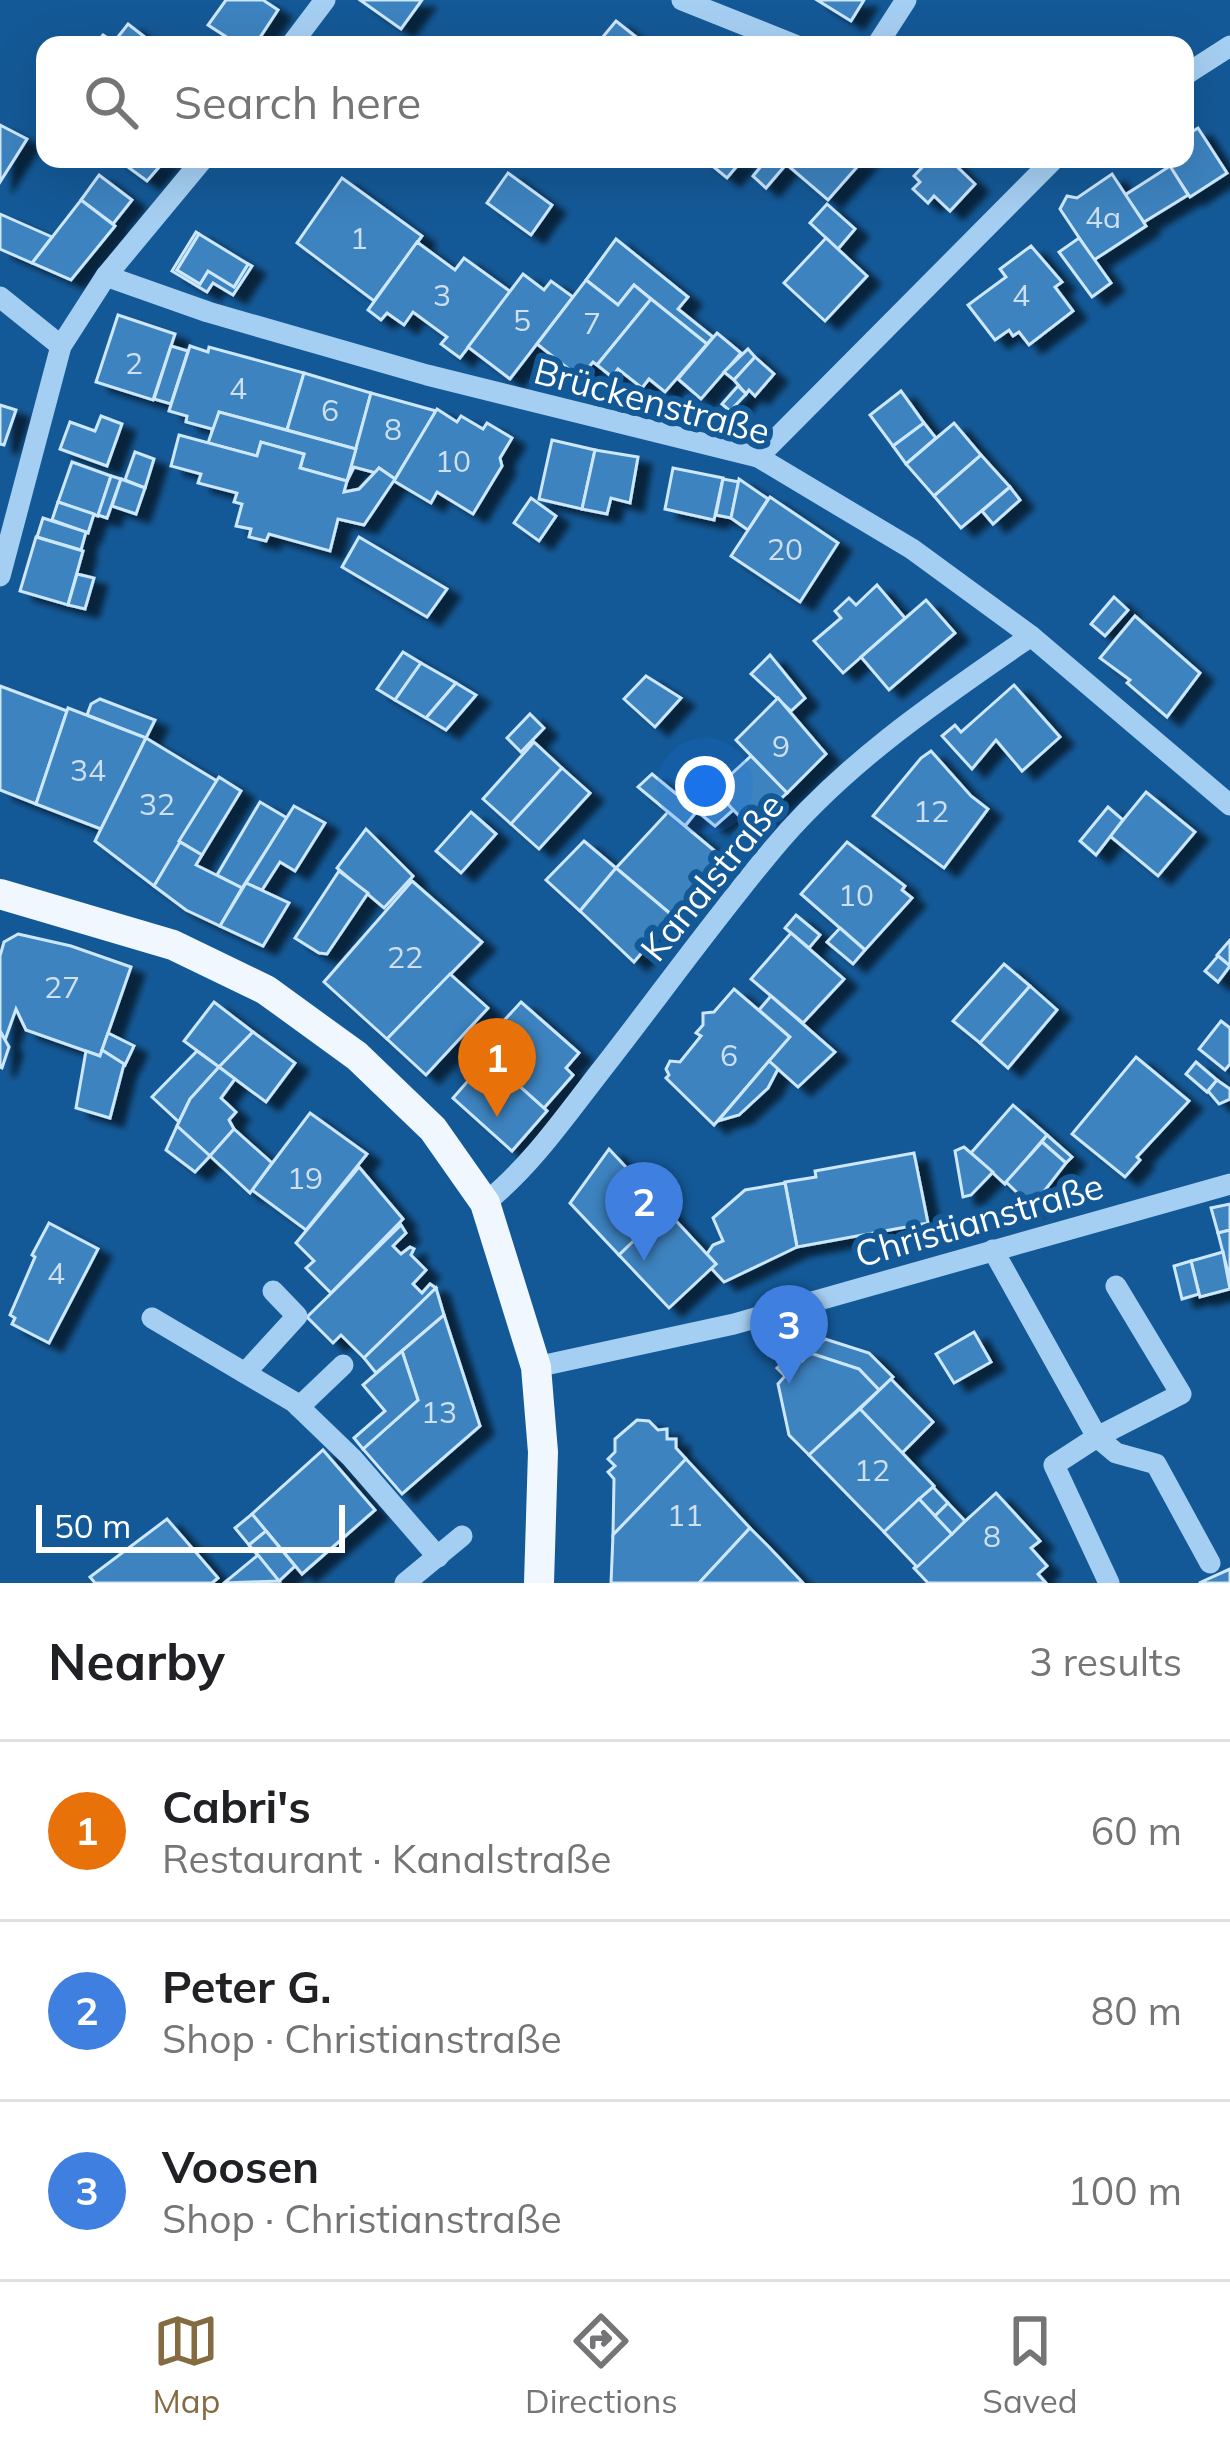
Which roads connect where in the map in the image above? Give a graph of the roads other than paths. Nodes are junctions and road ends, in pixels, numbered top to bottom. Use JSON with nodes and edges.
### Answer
{"nodes":[{"id":1,"x":325,"y":0,"type":"edge"},
{"id":2,"x":682,"y":0,"type":"edge"},
{"id":3,"x":906,"y":0,"type":"edge"},
{"id":4,"x":298,"y":36,"type":"edge"},
{"id":5,"x":772,"y":36,"type":"edge"},
{"id":6,"x":883,"y":36,"type":"edge"},
{"id":7,"x":1230,"y":46,"type":"edge"},
{"id":8,"x":1194,"y":69,"type":"edge"},
{"id":9,"x":195,"y":168,"type":"edge"},
{"id":10,"x":1045,"y":168,"type":"edge"},
{"id":11,"x":106,"y":276,"type":"junction"},
{"id":12,"x":0,"y":297,"type":"edge"},
{"id":13,"x":61,"y":346,"type":"junction"},
{"id":14,"x":758,"y":457,"type":"junction"},
{"id":15,"x":0,"y":576,"type":"edge"},
{"id":16,"x":1030,"y":636,"type":"junction"},
{"id":17,"x":1230,"y":805,"type":"edge"},
{"id":18,"x":0,"y":894,"type":"edge"},
{"id":19,"x":1230,"y":1184,"type":"edge"},
{"id":20,"x":485,"y":1203,"type":"junction"},
{"id":21,"x":993,"y":1250,"type":"junction"},
{"id":22,"x":1116,"y":1286,"type":"dead end"},
{"id":23,"x":272,"y":1291,"type":"dead end"},
{"id":24,"x":152,"y":1318,"type":"dead end"},
{"id":25,"x":343,"y":1365,"type":"dead end"},
{"id":26,"x":536,"y":1367,"type":"junction"},
{"id":27,"x":245,"y":1373,"type":"junction"},
{"id":28,"x":299,"y":1407,"type":"junction"},
{"id":29,"x":1097,"y":1437,"type":"junction"},
{"id":30,"x":463,"y":1536,"type":"dead end"},
{"id":31,"x":438,"y":1557,"type":"junction"},
{"id":32,"x":1210,"y":1563,"type":"dead end"},
{"id":33,"x":405,"y":1583,"type":"edge"},
{"id":34,"x":539,"y":1583,"type":"edge"},
{"id":35,"x":1109,"y":1583,"type":"edge"}],
"edges":[{"from":1,"to":4,"type":"street"},
{"from":2,"to":5,"type":"street"},
{"from":3,"to":6,"type":"street"},
{"from":7,"to":8,"type":"street"},
{"from":9,"to":11,"type":"street"},
{"from":10,"to":14,"type":"street"},
{"from":11,"to":13,"type":"street"},
{"from":11,"to":14,"type":"street","name":"Brückenstraße"},
{"from":12,"to":13,"type":"street"},
{"from":13,"to":15,"type":"street"},
{"from":14,"to":16,"type":"street","name":"Brückenstraße"},
{"from":16,"to":17,"type":"street","name":"Brückenstraße"},
{"from":16,"to":20,"type":"street","name":"Kanalstraße"},
{"from":18,"to":20,"type":"main road"},
{"from":19,"to":21,"type":"street","name":"Christianstraße"},
{"from":20,"to":26,"type":"main road"},
{"from":21,"to":26,"type":"street","name":"Christianstraße"},
{"from":21,"to":29,"type":"street"},
{"from":22,"to":29,"type":"street"},
{"from":23,"to":27,"type":"street"},
{"from":24,"to":27,"type":"street"},
{"from":25,"to":28,"type":"street"},
{"from":26,"to":34,"type":"main road"},
{"from":27,"to":28,"type":"street"},
{"from":28,"to":31,"type":"street"},
{"from":29,"to":32,"type":"street"},
{"from":29,"to":35,"type":"street"},
{"from":30,"to":31,"type":"street"},
{"from":31,"to":33,"type":"street"}]}
